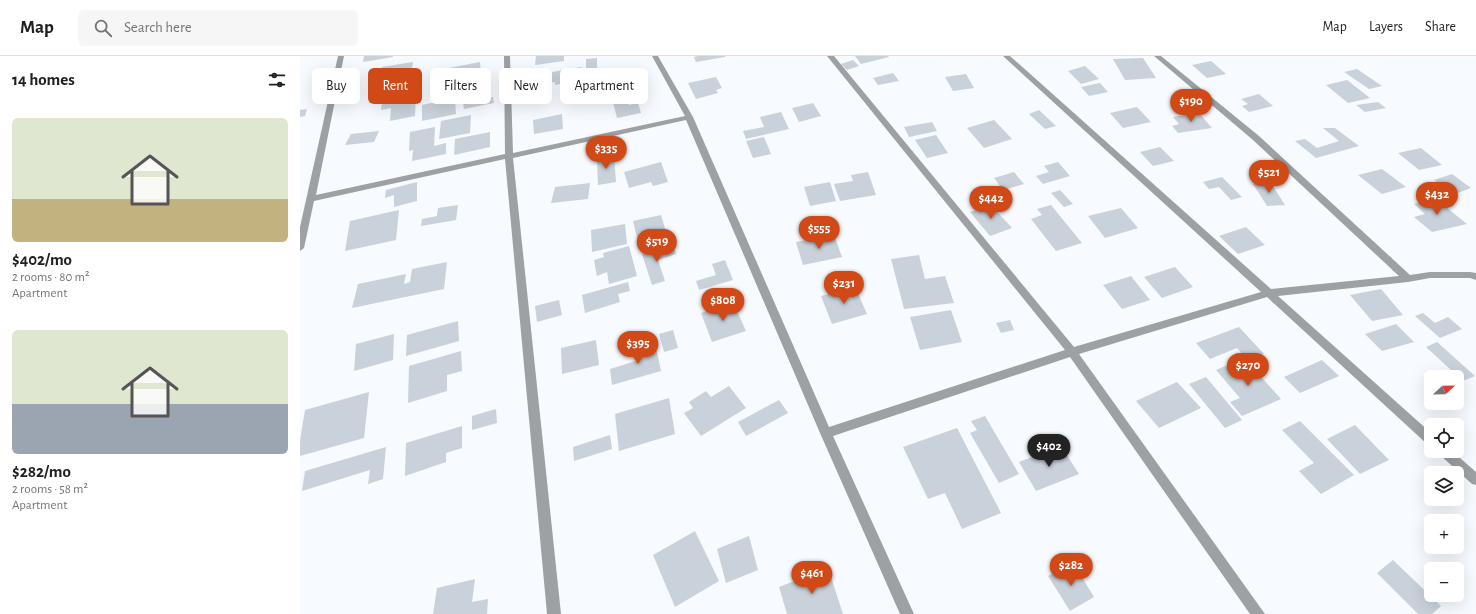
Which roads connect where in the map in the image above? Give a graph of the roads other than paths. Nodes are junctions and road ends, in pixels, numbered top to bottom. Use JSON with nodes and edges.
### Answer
{"nodes":[{"id":1,"x":341,"y":56,"type":"edge"},
{"id":2,"x":507,"y":56,"type":"edge"},
{"id":3,"x":654,"y":56,"type":"edge"},
{"id":4,"x":830,"y":56,"type":"edge"},
{"id":5,"x":1006,"y":56,"type":"edge"},
{"id":6,"x":1157,"y":56,"type":"edge"},
{"id":7,"x":689,"y":117,"type":"junction"},
{"id":8,"x":509,"y":155,"type":"junction"},
{"id":9,"x":310,"y":199,"type":"junction"},
{"id":10,"x":300,"y":248,"type":"edge"},
{"id":11,"x":1476,"y":278,"type":"edge"},
{"id":12,"x":1408,"y":279,"type":"junction"},
{"id":13,"x":1269,"y":293,"type":"junction"},
{"id":14,"x":1072,"y":352,"type":"junction"},
{"id":15,"x":826,"y":433,"type":"junction"},
{"id":16,"x":1424,"y":434,"type":"edge"},
{"id":17,"x":1452,"y":458,"type":"edge"},
{"id":18,"x":1476,"y":480,"type":"edge"},
{"id":19,"x":554,"y":614,"type":"edge"},
{"id":20,"x":907,"y":614,"type":"edge"},
{"id":21,"x":1258,"y":614,"type":"edge"}],
"edges":[{"from":1,"to":9,"type":"street"},
{"from":2,"to":8,"type":"street"},
{"from":3,"to":7,"type":"street"},
{"from":4,"to":14,"type":"street"},
{"from":5,"to":13,"type":"street"},
{"from":6,"to":12,"type":"street"},
{"from":7,"to":8,"type":"street"},
{"from":7,"to":15,"type":"street"},
{"from":8,"to":9,"type":"street"},
{"from":8,"to":19,"type":"street"},
{"from":9,"to":10,"type":"street"},
{"from":11,"to":12,"type":"street"},
{"from":12,"to":13,"type":"street"},
{"from":13,"to":14,"type":"street"},
{"from":13,"to":16,"type":"street"},
{"from":14,"to":15,"type":"street"},
{"from":14,"to":21,"type":"street"},
{"from":15,"to":20,"type":"street"},
{"from":17,"to":18,"type":"street"}]}
